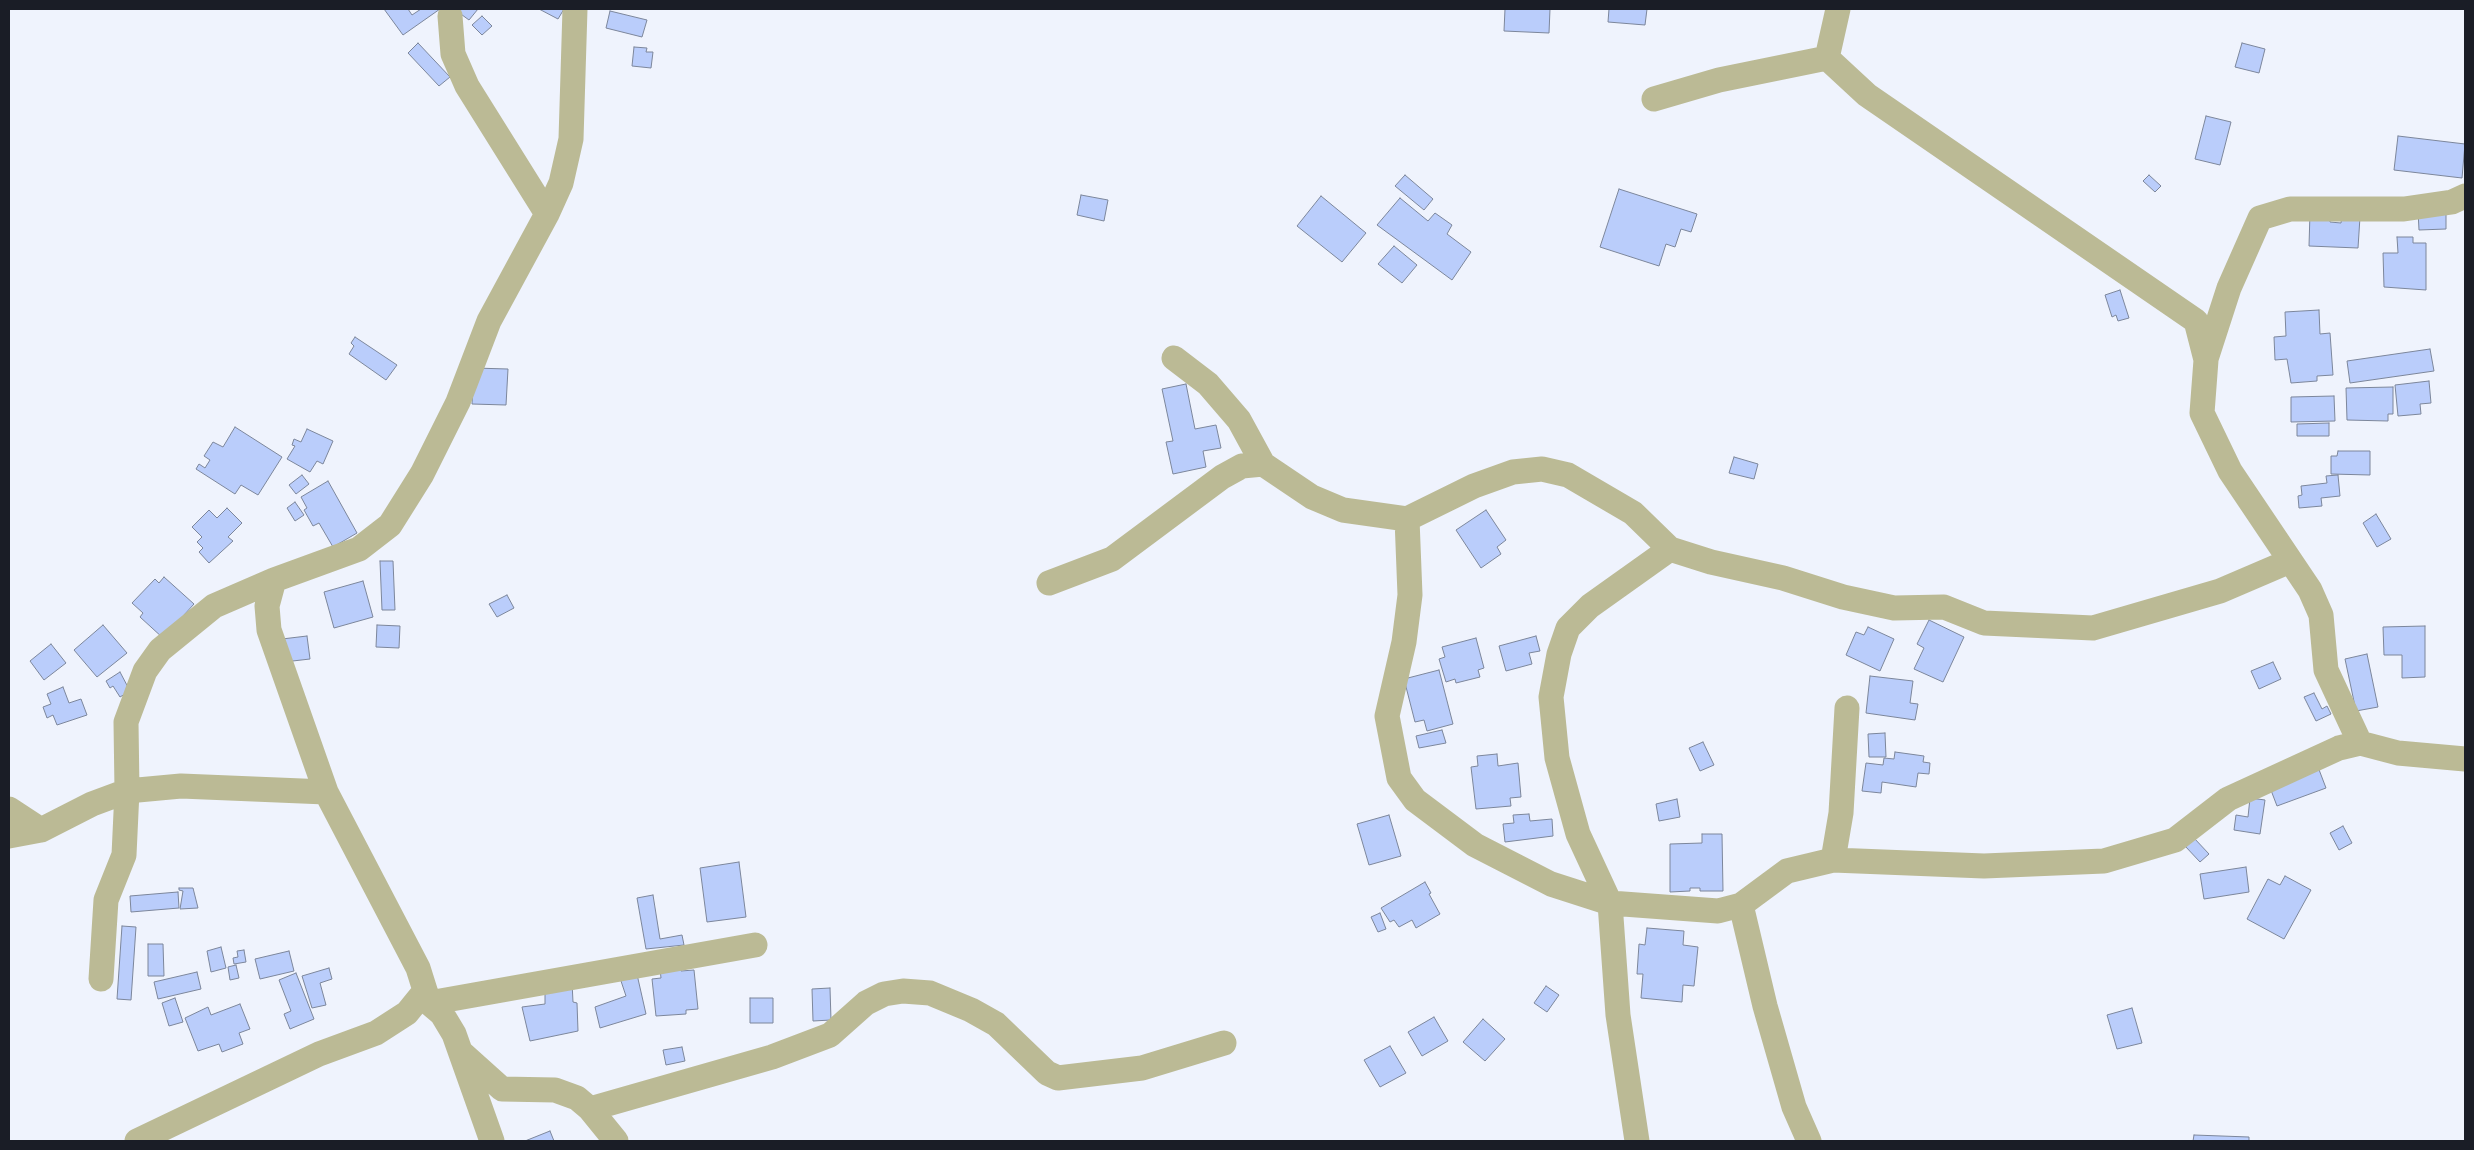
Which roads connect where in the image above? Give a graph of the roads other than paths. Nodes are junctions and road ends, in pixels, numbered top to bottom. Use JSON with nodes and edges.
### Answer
{"nodes":[{"id":1,"x":575,"y":9,"type":"edge"},
{"id":2,"x":1838,"y":9,"type":"edge"},
{"id":3,"x":450,"y":16,"type":"dead end"},
{"id":4,"x":1827,"y":58,"type":"junction"},
{"id":5,"x":1654,"y":99,"type":"dead end"},
{"id":6,"x":2465,"y":196,"type":"edge"},
{"id":7,"x":548,"y":214,"type":"junction"},
{"id":8,"x":1174,"y":358,"type":"dead end"},
{"id":9,"x":2206,"y":360,"type":"junction"},
{"id":10,"x":1264,"y":464,"type":"junction"},
{"id":11,"x":1407,"y":519,"type":"junction"},
{"id":12,"x":1670,"y":549,"type":"junction"},
{"id":13,"x":2290,"y":561,"type":"junction"},
{"id":14,"x":274,"y":580,"type":"junction"},
{"id":15,"x":1049,"y":583,"type":"dead end"},
{"id":16,"x":1847,"y":708,"type":"dead end"},
{"id":17,"x":2360,"y":743,"type":"junction"},
{"id":18,"x":2465,"y":759,"type":"edge"},
{"id":19,"x":127,"y":792,"type":"junction"},
{"id":20,"x":326,"y":792,"type":"junction"},
{"id":21,"x":9,"y":809,"type":"edge"},
{"id":22,"x":41,"y":830,"type":"junction"},
{"id":23,"x":9,"y":836,"type":"edge"},
{"id":24,"x":1832,"y":860,"type":"junction"},
{"id":25,"x":1610,"y":903,"type":"junction"},
{"id":26,"x":1741,"y":906,"type":"junction"},
{"id":27,"x":755,"y":945,"type":"dead end"},
{"id":28,"x":101,"y":979,"type":"dead end"},
{"id":29,"x":426,"y":997,"type":"junction"},
{"id":30,"x":1224,"y":1042,"type":"dead end"},
{"id":31,"x":460,"y":1052,"type":"junction"},
{"id":32,"x":590,"y":1109,"type":"junction"},
{"id":33,"x":137,"y":1141,"type":"edge"},
{"id":34,"x":492,"y":1141,"type":"edge"},
{"id":35,"x":616,"y":1141,"type":"edge"},
{"id":36,"x":1637,"y":1141,"type":"edge"},
{"id":37,"x":1809,"y":1141,"type":"edge"}],
"edges":[{"from":1,"to":7,"type":"street"},
{"from":2,"to":4,"type":"street"},
{"from":3,"to":7,"type":"street"},
{"from":4,"to":5,"type":"street"},
{"from":4,"to":9,"type":"street"},
{"from":6,"to":9,"type":"street"},
{"from":7,"to":14,"type":"street"},
{"from":8,"to":10,"type":"street"},
{"from":9,"to":13,"type":"street"},
{"from":10,"to":11,"type":"street"},
{"from":10,"to":15,"type":"street"},
{"from":11,"to":12,"type":"street"},
{"from":11,"to":25,"type":"street"},
{"from":12,"to":13,"type":"street"},
{"from":12,"to":25,"type":"street"},
{"from":13,"to":17,"type":"street"},
{"from":14,"to":19,"type":"street"},
{"from":14,"to":20,"type":"street"},
{"from":16,"to":24,"type":"street"},
{"from":17,"to":18,"type":"street"},
{"from":17,"to":24,"type":"street"},
{"from":19,"to":20,"type":"street"},
{"from":19,"to":22,"type":"street"},
{"from":19,"to":28,"type":"street"},
{"from":20,"to":29,"type":"street"},
{"from":21,"to":22,"type":"street"},
{"from":22,"to":23,"type":"street"},
{"from":24,"to":26,"type":"street"},
{"from":25,"to":26,"type":"street"},
{"from":25,"to":36,"type":"street"},
{"from":26,"to":37,"type":"street"},
{"from":27,"to":29,"type":"street"},
{"from":29,"to":31,"type":"street"},
{"from":29,"to":33,"type":"street"},
{"from":30,"to":32,"type":"street"},
{"from":31,"to":32,"type":"street"},
{"from":31,"to":34,"type":"street"},
{"from":32,"to":35,"type":"street"}]}
